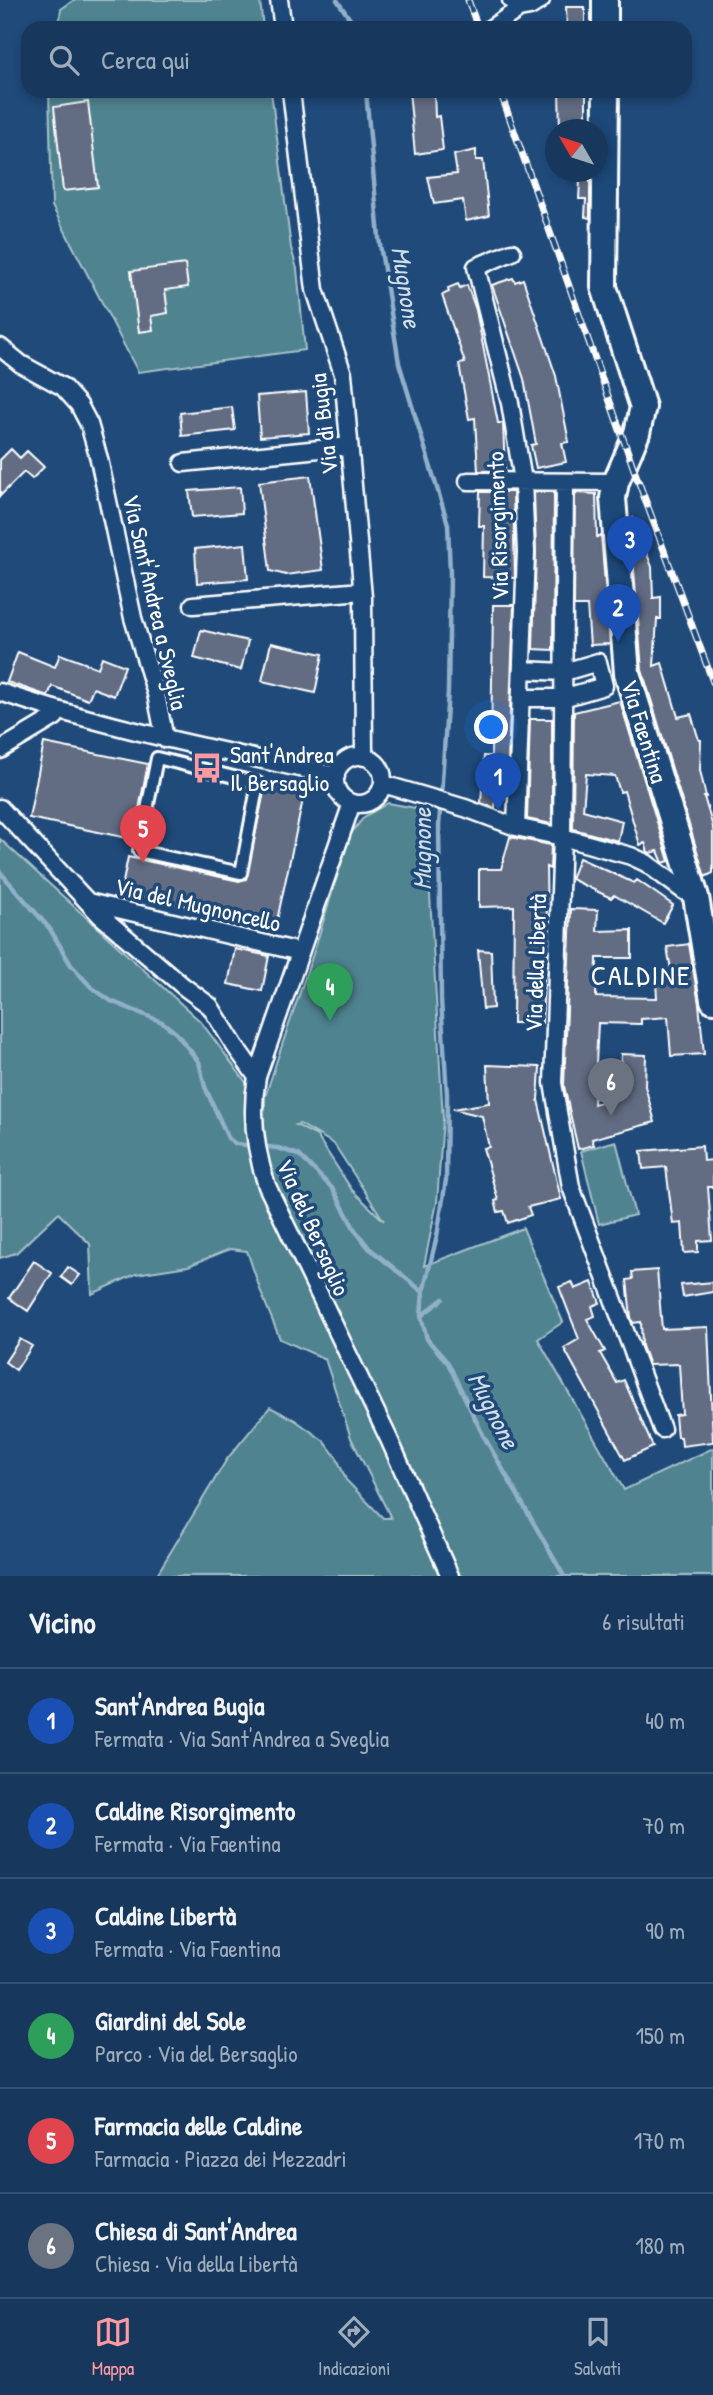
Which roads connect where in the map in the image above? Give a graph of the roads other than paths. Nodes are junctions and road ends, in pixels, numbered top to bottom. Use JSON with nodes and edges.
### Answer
{"nodes":[{"id":1,"x":279,"y":0,"type":"edge"},
{"id":2,"x":541,"y":0,"type":"edge"},
{"id":3,"x":605,"y":0,"type":"edge"},
{"id":4,"x":515,"y":5,"type":"edge"},
{"id":5,"x":282,"y":21,"type":"edge"},
{"id":6,"x":498,"y":21,"type":"edge"},
{"id":7,"x":605,"y":21,"type":"edge"},
{"id":8,"x":292,"y":98,"type":"edge"},
{"id":9,"x":606,"y":98,"type":"edge"},
{"id":10,"x":512,"y":251,"type":"dead end"},
{"id":11,"x":0,"y":347,"type":"edge"},
{"id":12,"x":349,"y":446,"type":"junction"},
{"id":13,"x":183,"y":463,"type":"dead end"},
{"id":14,"x":468,"y":481,"type":"dead end"},
{"id":15,"x":523,"y":481,"type":"junction"},
{"id":16,"x":565,"y":482,"type":"junction"},
{"id":17,"x":616,"y":482,"type":"junction"},
{"id":18,"x":362,"y":590,"type":"junction"},
{"id":19,"x":193,"y":605,"type":"dead end"},
{"id":20,"x":522,"y":670,"type":"junction"},
{"id":21,"x":564,"y":673,"type":"junction"},
{"id":22,"x":0,"y":692,"type":"edge"},
{"id":23,"x":521,"y":698,"type":"junction"},
{"id":24,"x":563,"y":698,"type":"junction"},
{"id":25,"x":58,"y":711,"type":"junction"},
{"id":26,"x":165,"y":739,"type":"junction"},
{"id":27,"x":0,"y":750,"type":"edge"},
{"id":28,"x":364,"y":757,"type":"junction"},
{"id":29,"x":336,"y":776,"type":"junction"},
{"id":30,"x":383,"y":784,"type":"junction"},
{"id":31,"x":352,"y":803,"type":"junction"},
{"id":32,"x":0,"y":808,"type":"edge"},
{"id":33,"x":516,"y":827,"type":"junction"},
{"id":34,"x":562,"y":837,"type":"junction"},
{"id":35,"x":139,"y":851,"type":"joint"},
{"id":36,"x":696,"y":898,"type":"junction"},
{"id":37,"x":86,"y":901,"type":"junction"},
{"id":38,"x":300,"y":952,"type":"junction"},
{"id":39,"x":713,"y":1000,"type":"edge"},
{"id":40,"x":257,"y":1077,"type":"junction"},
{"id":41,"x":662,"y":1429,"type":"dead end"},
{"id":42,"x":450,"y":1576,"type":"edge"}],
"edges":[{"from":1,"to":5,"type":"street"},
{"from":2,"to":4,"type":"street"},
{"from":3,"to":7,"type":"main road"},
{"from":4,"to":6,"type":"street"},
{"from":8,"to":12,"type":"street","name":"Via di Bugia"},
{"from":9,"to":17,"type":"main road","name":"Via Faentina"},
{"from":10,"to":15,"type":"street","name":"Via Risorgimento"},
{"from":11,"to":26,"type":"street","name":"Via Sant'Andrea a Sveglia"},
{"from":12,"to":13,"type":"street"},
{"from":12,"to":18,"type":"street","name":"Via di Bugia"},
{"from":14,"to":15,"type":"street"},
{"from":15,"to":16,"type":"street"},
{"from":15,"to":20,"type":"street","name":"Via Risorgimento"},
{"from":16,"to":17,"type":"street"},
{"from":16,"to":21,"type":"street","name":"Via della Libertà"},
{"from":17,"to":36,"type":"main road","name":"Via Faentina"},
{"from":18,"to":19,"type":"street"},
{"from":18,"to":28,"type":"street","name":"Via di Bugia"},
{"from":20,"to":21,"type":"street"},
{"from":20,"to":23,"type":"street","name":"Via Risorgimento"},
{"from":21,"to":24,"type":"street","name":"Via della Libertà"},
{"from":21,"to":24,"type":"street"},
{"from":22,"to":25,"type":"street"},
{"from":23,"to":24,"type":"street"},
{"from":23,"to":33,"type":"street","name":"Via Risorgimento"},
{"from":24,"to":34,"type":"street","name":"Via della Libertà"},
{"from":25,"to":26,"type":"street"},
{"from":25,"to":27,"type":"street"},
{"from":26,"to":29,"type":"street","name":"Via Sant'Andrea a Sveglia"},
{"from":28,"to":29,"type":"street"},
{"from":28,"to":30,"type":"street"},
{"from":29,"to":31,"type":"street"},
{"from":30,"to":31,"type":"street"},
{"from":30,"to":33,"type":"street"},
{"from":31,"to":38,"type":"street","name":"Via del Bersaglio"},
{"from":32,"to":37,"type":"street","name":"Via del Mugnoncello"},
{"from":33,"to":34,"type":"street"},
{"from":34,"to":36,"type":"street"},
{"from":34,"to":41,"type":"street","name":"Via della Libertà"},
{"from":35,"to":35,"type":"street"},
{"from":36,"to":39,"type":"main road","name":"Via Faentina"},
{"from":37,"to":38,"type":"street","name":"Via del Mugnoncello"},
{"from":37,"to":40,"type":"street","name":"Via del Mugnoncello"},
{"from":38,"to":40,"type":"street","name":"Via del Bersaglio"},
{"from":40,"to":42,"type":"street","name":"Via del Bersaglio"}]}
